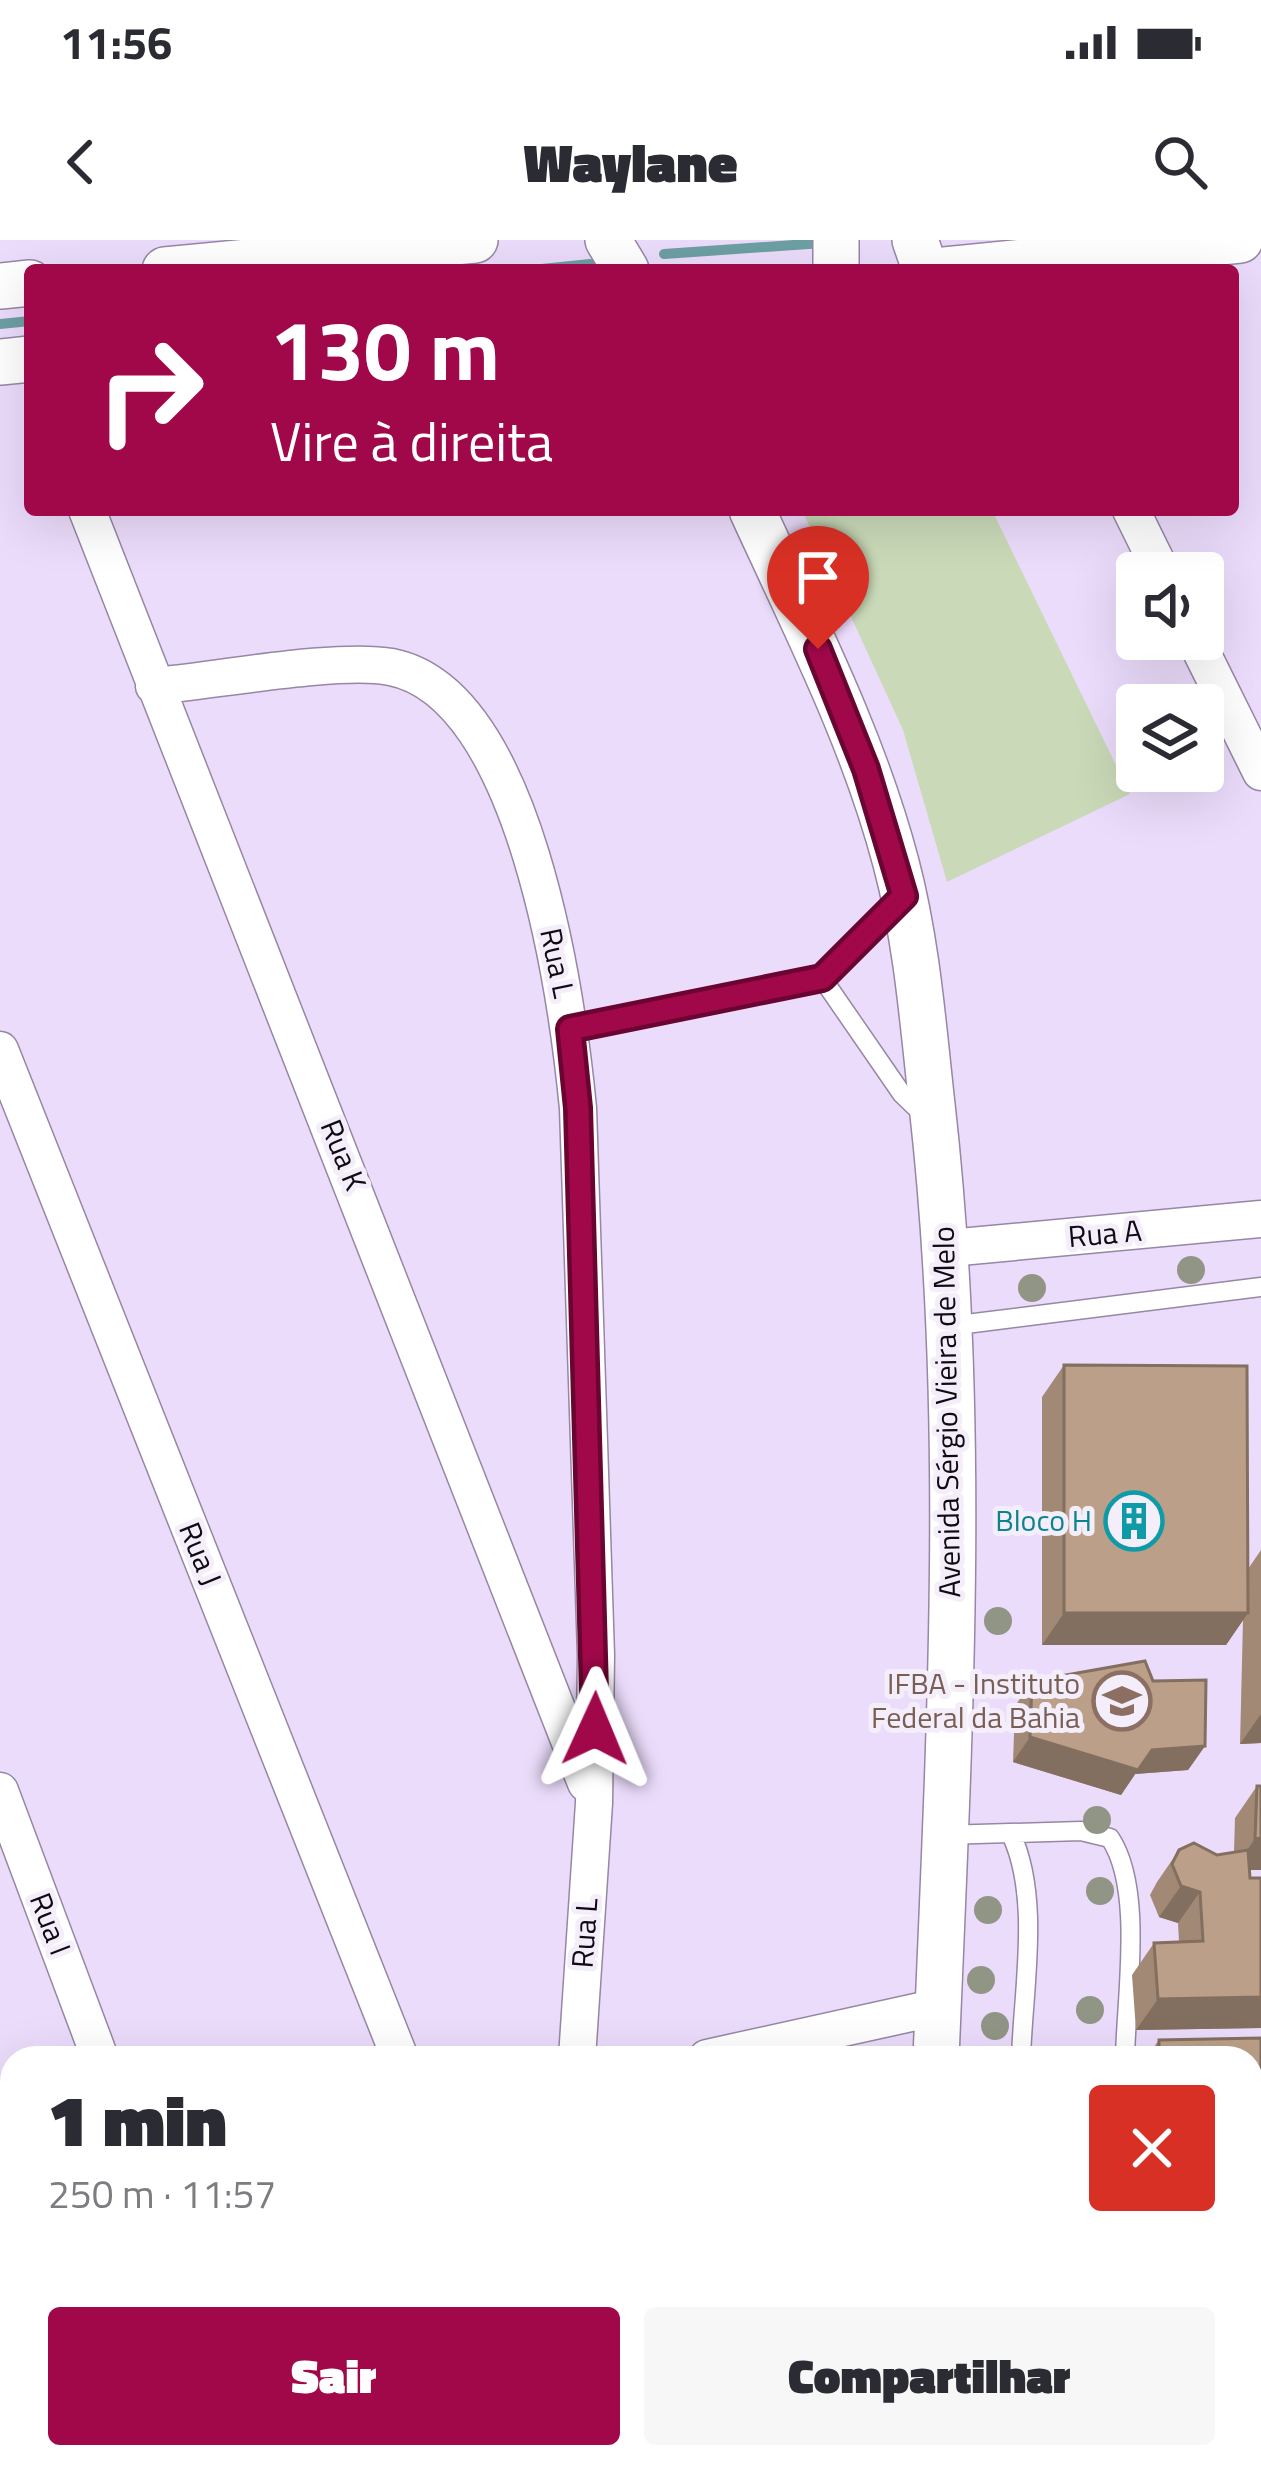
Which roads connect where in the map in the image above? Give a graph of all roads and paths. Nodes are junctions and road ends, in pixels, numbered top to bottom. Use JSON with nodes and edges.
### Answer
{"nodes":[{"id":1,"x":479,"y":240,"type":"edge"},
{"id":2,"x":1240,"y":240,"type":"edge"},
{"id":3,"x":228,"y":264,"type":"edge"},
{"id":4,"x":1036,"y":264,"type":"edge"},
{"id":5,"x":89,"y":516,"type":"edge"},
{"id":6,"x":755,"y":516,"type":"edge"},
{"id":7,"x":1134,"y":516,"type":"edge"},
{"id":8,"x":1152,"y":552,"type":"edge"},
{"id":9,"x":1205,"y":660,"type":"edge"},
{"id":10,"x":154,"y":686,"type":"junction"},
{"id":11,"x":1261,"y":772,"type":"edge"},
{"id":12,"x":904,"y":896,"type":"junction"},
{"id":13,"x":822,"y":978,"type":"junction"},
{"id":14,"x":570,"y":1029,"type":"junction"},
{"id":15,"x":0,"y":1050,"type":"edge"},
{"id":16,"x":934,"y":1125,"type":"junction"},
{"id":17,"x":1261,"y":1220,"type":"edge"},
{"id":18,"x":949,"y":1248,"type":"junction"},
{"id":19,"x":1261,"y":1287,"type":"edge"},
{"id":20,"x":950,"y":1326,"type":"junction"},
{"id":21,"x":0,"y":1791,"type":"edge"},
{"id":22,"x":594,"y":1803,"type":"junction"},
{"id":23,"x":1011,"y":1834,"type":"junction"},
{"id":24,"x":943,"y":1835,"type":"junction"},
{"id":25,"x":938,"y":2006,"type":"junction"},
{"id":26,"x":96,"y":2046,"type":"edge"},
{"id":27,"x":395,"y":2046,"type":"edge"},
{"id":28,"x":578,"y":2046,"type":"edge"},
{"id":29,"x":760,"y":2046,"type":"edge"},
{"id":30,"x":936,"y":2046,"type":"edge"},
{"id":31,"x":1021,"y":2046,"type":"edge"},
{"id":32,"x":1125,"y":2046,"type":"edge"}],
"edges":[{"from":1,"to":3,"type":"street"},
{"from":2,"to":4,"type":"street"},
{"from":5,"to":10,"type":"street","name":"Rua K"},
{"from":6,"to":12,"type":"street","name":"Avenida Sérgio Vieira de Melo"},
{"from":7,"to":8,"type":"street"},
{"from":9,"to":11,"type":"street"},
{"from":10,"to":14,"type":"street","name":"Rua L"},
{"from":10,"to":22,"type":"street","name":"Rua K"},
{"from":12,"to":13,"type":"lane"},
{"from":12,"to":16,"type":"street","name":"Avenida Sérgio Vieira de Melo"},
{"from":13,"to":14,"type":"lane"},
{"from":13,"to":16,"type":"lane"},
{"from":14,"to":22,"type":"street","name":"Rua L"},
{"from":15,"to":27,"type":"street","name":"Rua J"},
{"from":16,"to":18,"type":"street","name":"Avenida Sérgio Vieira de Melo"},
{"from":17,"to":18,"type":"street","name":"Rua A"},
{"from":18,"to":20,"type":"street","name":"Avenida Sérgio Vieira de Melo"},
{"from":19,"to":20,"type":"lane"},
{"from":20,"to":24,"type":"street","name":"Avenida Sérgio Vieira de Melo"},
{"from":21,"to":26,"type":"street","name":"Rua I"},
{"from":22,"to":28,"type":"street","name":"Rua L"},
{"from":23,"to":24,"type":"lane"},
{"from":23,"to":31,"type":"lane"},
{"from":23,"to":32,"type":"lane"},
{"from":24,"to":25,"type":"street","name":"Avenida Sérgio Vieira de Melo"},
{"from":25,"to":29,"type":"street"},
{"from":25,"to":30,"type":"street","name":"Avenida Sérgio Vieira de Melo"}]}
